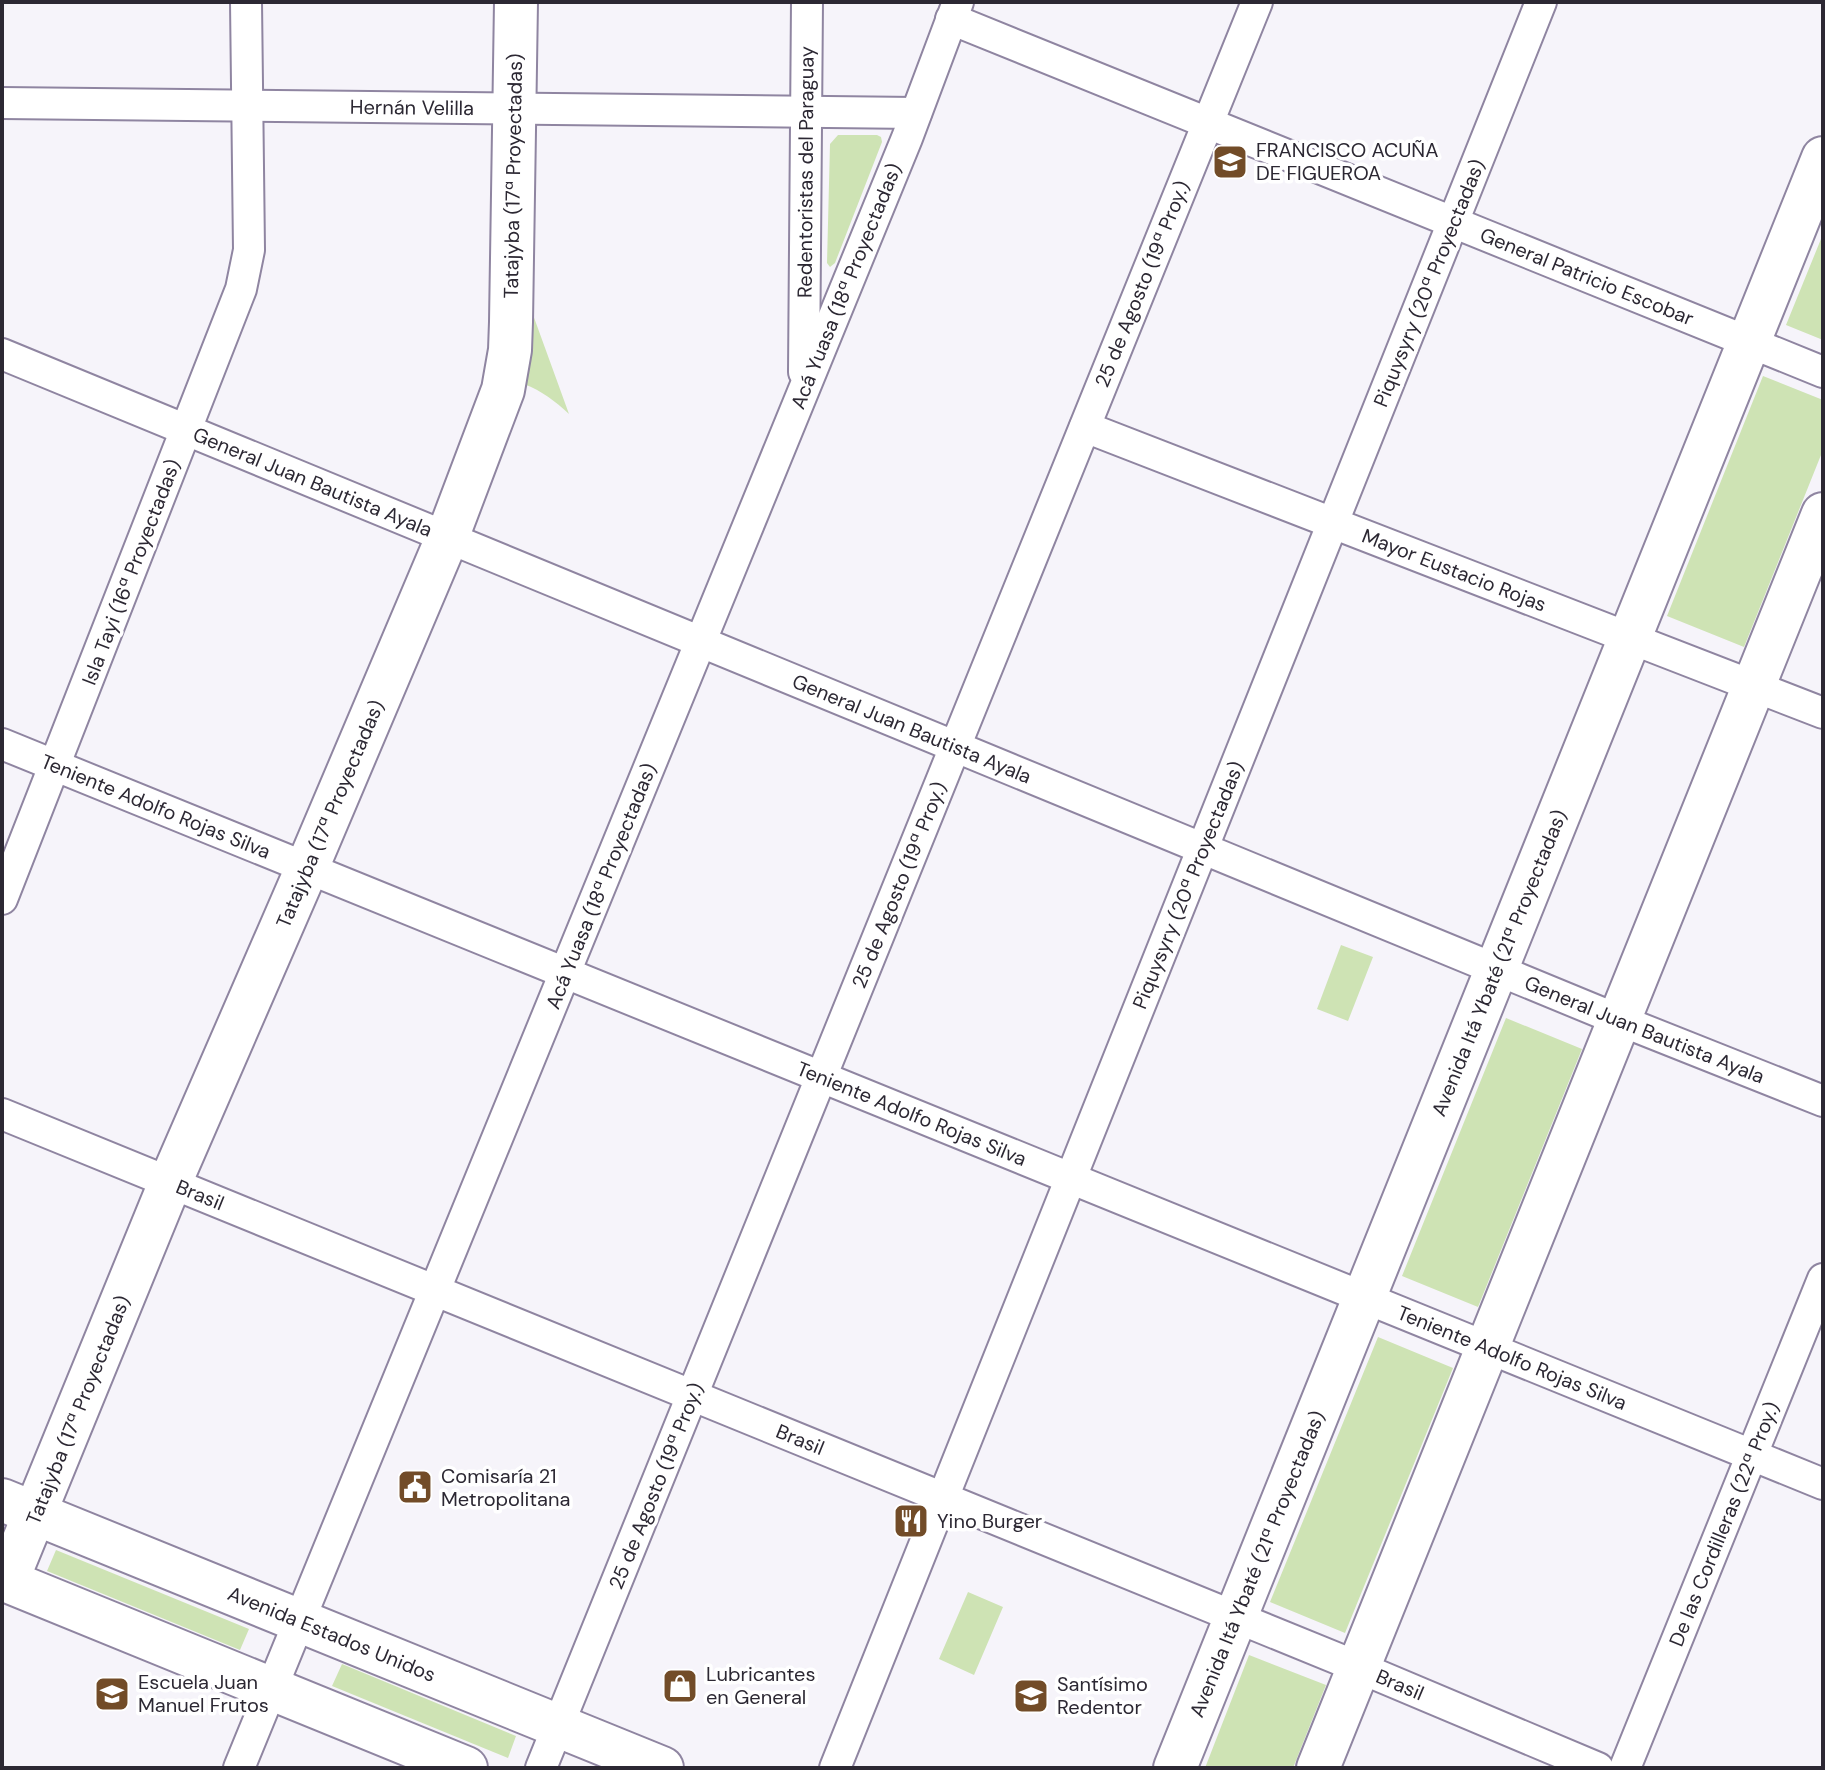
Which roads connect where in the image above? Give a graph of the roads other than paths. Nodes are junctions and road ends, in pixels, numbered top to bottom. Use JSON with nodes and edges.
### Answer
{"nodes":[{"id":1,"x":246,"y":2,"type":"edge"},
{"id":2,"x":516,"y":2,"type":"edge"},
{"id":3,"x":807,"y":2,"type":"edge"},
{"id":4,"x":1257,"y":2,"type":"edge"},
{"id":5,"x":1541,"y":2,"type":"edge"},
{"id":6,"x":955,"y":10,"type":"edge"},
{"id":7,"x":2,"y":103,"type":"edge"},
{"id":8,"x":246,"y":105,"type":"junction"},
{"id":9,"x":515,"y":108,"type":"junction"},
{"id":10,"x":806,"y":112,"type":"junction"},
{"id":11,"x":916,"y":113,"type":"junction"},
{"id":12,"x":1208,"y":123,"type":"junction"},
{"id":13,"x":1823,"y":158,"type":"edge"},
{"id":14,"x":1453,"y":222,"type":"junction"},
{"id":15,"x":1749,"y":342,"type":"junction"},
{"id":16,"x":2,"y":354,"type":"edge"},
{"id":17,"x":1823,"y":372,"type":"edge"},
{"id":18,"x":804,"y":389,"type":"junction"},
{"id":19,"x":1085,"y":427,"type":"junction"},
{"id":20,"x":186,"y":430,"type":"junction"},
{"id":21,"x":1823,"y":514,"type":"edge"},
{"id":22,"x":1333,"y":523,"type":"junction"},
{"id":23,"x":447,"y":538,"type":"junction"},
{"id":24,"x":1630,"y":636,"type":"junction"},
{"id":25,"x":701,"y":641,"type":"junction"},
{"id":26,"x":1754,"y":685,"type":"junction"},
{"id":27,"x":1823,"y":713,"type":"edge"},
{"id":28,"x":2,"y":744,"type":"edge"},
{"id":29,"x":956,"y":746,"type":"junction"},
{"id":30,"x":56,"y":767,"type":"junction"},
{"id":31,"x":1203,"y":848,"type":"junction"},
{"id":32,"x":307,"y":868,"type":"junction"},
{"id":33,"x":2,"y":899,"type":"edge"},
{"id":34,"x":1497,"y":968,"type":"junction"},
{"id":35,"x":565,"y":973,"type":"junction"},
{"id":36,"x":1619,"y":1020,"type":"junction"},
{"id":37,"x":821,"y":1078,"type":"junction"},
{"id":38,"x":1823,"y":1101,"type":"edge"},
{"id":39,"x":2,"y":1114,"type":"edge"},
{"id":40,"x":1070,"y":1179,"type":"junction"},
{"id":41,"x":170,"y":1183,"type":"junction"},
{"id":42,"x":1823,"y":1279,"type":"edge"},
{"id":43,"x":435,"y":1291,"type":"junction"},
{"id":44,"x":1364,"y":1299,"type":"junction"},
{"id":45,"x":1487,"y":1348,"type":"junction"},
{"id":46,"x":692,"y":1397,"type":"junction"},
{"id":47,"x":1752,"y":1455,"type":"junction"},
{"id":48,"x":1823,"y":1484,"type":"edge"},
{"id":49,"x":943,"y":1499,"type":"junction"},
{"id":50,"x":19,"y":1507,"type":"edge"},
{"id":51,"x":4,"y":1585,"type":"edge"},
{"id":52,"x":1235,"y":1619,"type":"junction"},
{"id":53,"x":299,"y":1621,"type":"junction"},
{"id":54,"x":1358,"y":1667,"type":"junction"},
{"id":55,"x":272,"y":1689,"type":"junction"},
{"id":56,"x":558,"y":1726,"type":"junction"},
{"id":57,"x":239,"y":1768,"type":"edge"},
{"id":58,"x":466,"y":1768,"type":"edge"},
{"id":59,"x":541,"y":1768,"type":"edge"},
{"id":60,"x":662,"y":1768,"type":"edge"},
{"id":61,"x":835,"y":1768,"type":"edge"},
{"id":62,"x":1175,"y":1768,"type":"edge"},
{"id":63,"x":1318,"y":1768,"type":"edge"},
{"id":64,"x":1598,"y":1768,"type":"edge"},
{"id":65,"x":1625,"y":1768,"type":"edge"}],
"edges":[{"from":1,"to":8,"type":"street","name":"Isla Tayi (16ª Proyectadas)"},
{"from":2,"to":9,"type":"main road","name":"Tatajyba (17ª Proyectadas)"},
{"from":3,"to":10,"type":"street","name":"Redentoristas del Paraguay"},
{"from":4,"to":12,"type":"street","name":"25 de Agosto (19ª Proy.)"},
{"from":5,"to":14,"type":"street","name":"Piquysyry (20ª Proyectadas)"},
{"from":6,"to":11,"type":"street","name":"Acá Yuasa (18ª Proyectadas)"},
{"from":6,"to":12,"type":"street","name":"General Patricio Escobar"},
{"from":7,"to":8,"type":"street","name":"Hernán Velilla"},
{"from":8,"to":9,"type":"street","name":"Hernán Velilla"},
{"from":8,"to":20,"type":"street","name":"Isla Tayi (16ª Proyectadas)"},
{"from":9,"to":10,"type":"street","name":"Hernán Velilla"},
{"from":9,"to":23,"type":"main road","name":"Tatajyba (17ª Proyectadas)"},
{"from":10,"to":11,"type":"street","name":"Hernán Velilla"},
{"from":10,"to":18,"type":"street","name":"Redentoristas del Paraguay"},
{"from":11,"to":18,"type":"street","name":"Acá Yuasa (18ª Proyectadas)"},
{"from":12,"to":14,"type":"street","name":"General Patricio Escobar"},
{"from":12,"to":19,"type":"street","name":"25 de Agosto (19ª Proy.)"},
{"from":13,"to":15,"type":"main road","name":"Avenida Itá Ybaté (21ª Proyectadas)"},
{"from":14,"to":15,"type":"street","name":"General Patricio Escobar"},
{"from":14,"to":22,"type":"street","name":"Piquysyry (20ª Proyectadas)"},
{"from":15,"to":17,"type":"street","name":"General Patricio Escobar"},
{"from":15,"to":24,"type":"main road","name":"Avenida Itá Ybaté (21ª Proyectadas)"},
{"from":16,"to":20,"type":"street","name":"General Juan Bautista Ayala"},
{"from":18,"to":25,"type":"street","name":"Acá Yuasa (18ª Proyectadas)"},
{"from":19,"to":22,"type":"street","name":"Mayor Eustacio Rojas"},
{"from":19,"to":29,"type":"street","name":"25 de Agosto (19ª Proy.)"},
{"from":20,"to":23,"type":"street","name":"General Juan Bautista Ayala"},
{"from":20,"to":30,"type":"street","name":"Isla Tayi (16ª Proyectadas)"},
{"from":21,"to":26,"type":"main road"},
{"from":22,"to":24,"type":"street","name":"Mayor Eustacio Rojas"},
{"from":22,"to":31,"type":"street","name":"Piquysyry (20ª Proyectadas)"},
{"from":23,"to":25,"type":"street","name":"General Juan Bautista Ayala"},
{"from":23,"to":32,"type":"main road","name":"Tatajyba (17ª Proyectadas)"},
{"from":24,"to":26,"type":"street","name":"Mayor Eustacio Rojas"},
{"from":24,"to":34,"type":"main road","name":"Avenida Itá Ybaté (21ª Proyectadas)"},
{"from":25,"to":29,"type":"street","name":"General Juan Bautista Ayala"},
{"from":25,"to":35,"type":"street","name":"Acá Yuasa (18ª Proyectadas)"},
{"from":26,"to":27,"type":"street","name":"Mayor Eustacio Rojas"},
{"from":26,"to":36,"type":"main road"},
{"from":28,"to":30,"type":"street","name":"Teniente Adolfo Rojas Silva"},
{"from":29,"to":31,"type":"street","name":"General Juan Bautista Ayala"},
{"from":29,"to":37,"type":"street","name":"25 de Agosto (19ª Proy.)"},
{"from":30,"to":32,"type":"street","name":"Teniente Adolfo Rojas Silva"},
{"from":30,"to":33,"type":"street","name":"Isla Tayi (16ª Proyectadas)"},
{"from":31,"to":34,"type":"street","name":"General Juan Bautista Ayala"},
{"from":31,"to":40,"type":"street","name":"Piquysyry (20ª Proyectadas)"},
{"from":32,"to":35,"type":"street","name":"Teniente Adolfo Rojas Silva"},
{"from":32,"to":41,"type":"main road","name":"Tatajyba (17ª Proyectadas)"},
{"from":34,"to":36,"type":"street","name":"General Juan Bautista Ayala"},
{"from":34,"to":44,"type":"main road","name":"Avenida Itá Ybaté (21ª Proyectadas)"},
{"from":35,"to":37,"type":"street","name":"Teniente Adolfo Rojas Silva"},
{"from":35,"to":43,"type":"street","name":"Acá Yuasa (18ª Proyectadas)"},
{"from":36,"to":38,"type":"street","name":"General Juan Bautista Ayala"},
{"from":36,"to":45,"type":"main road"},
{"from":37,"to":40,"type":"street","name":"Teniente Adolfo Rojas Silva"},
{"from":37,"to":46,"type":"street","name":"25 de Agosto (19ª Proy.)"},
{"from":39,"to":41,"type":"street","name":"Brasil"},
{"from":40,"to":44,"type":"street","name":"Teniente Adolfo Rojas Silva"},
{"from":40,"to":49,"type":"street","name":"Piquysyry (20ª Proyectadas)"},
{"from":41,"to":43,"type":"street","name":"Brasil"},
{"from":41,"to":50,"type":"main road","name":"Tatajyba (17ª Proyectadas)"},
{"from":42,"to":47,"type":"street","name":"De las Cordilleras (22ª Proy.)"},
{"from":43,"to":46,"type":"street","name":"Brasil"},
{"from":43,"to":53,"type":"street","name":"Acá Yuasa (18ª Proyectadas)"},
{"from":44,"to":45,"type":"street","name":"Teniente Adolfo Rojas Silva"},
{"from":44,"to":52,"type":"main road","name":"Avenida Itá Ybaté (21ª Proyectadas)"},
{"from":45,"to":47,"type":"street","name":"Teniente Adolfo Rojas Silva"},
{"from":45,"to":54,"type":"main road"},
{"from":46,"to":49,"type":"street","name":"Brasil"},
{"from":46,"to":56,"type":"street","name":"25 de Agosto (19ª Proy.)"},
{"from":47,"to":48,"type":"street","name":"Teniente Adolfo Rojas Silva"},
{"from":47,"to":65,"type":"street","name":"De las Cordilleras (22ª Proy.)"},
{"from":49,"to":52,"type":"street","name":"Brasil"},
{"from":49,"to":61,"type":"street","name":"Piquysyry (20ª Proyectadas)"},
{"from":50,"to":51,"type":"main road","name":"Tatajyba (17ª Proyectadas)"},
{"from":50,"to":53,"type":"main road","name":"Avenida Estados Unidos"},
{"from":51,"to":55,"type":"main road"},
{"from":52,"to":54,"type":"street","name":"Brasil"},
{"from":52,"to":62,"type":"main road","name":"Avenida Itá Ybaté (21ª Proyectadas)"},
{"from":53,"to":55,"type":"street","name":"Acá Yuasa (18ª Proyectadas)"},
{"from":53,"to":56,"type":"main road","name":"Avenida Estados Unidos"},
{"from":54,"to":63,"type":"main road"},
{"from":54,"to":64,"type":"street","name":"Brasil"},
{"from":55,"to":57,"type":"street","name":"Acá Yuasa (18ª Proyectadas)"},
{"from":55,"to":58,"type":"main road"},
{"from":56,"to":59,"type":"street","name":"25 de Agosto (19ª Proy.)"},
{"from":56,"to":60,"type":"main road","name":"Avenida Estados Unidos"}]}
